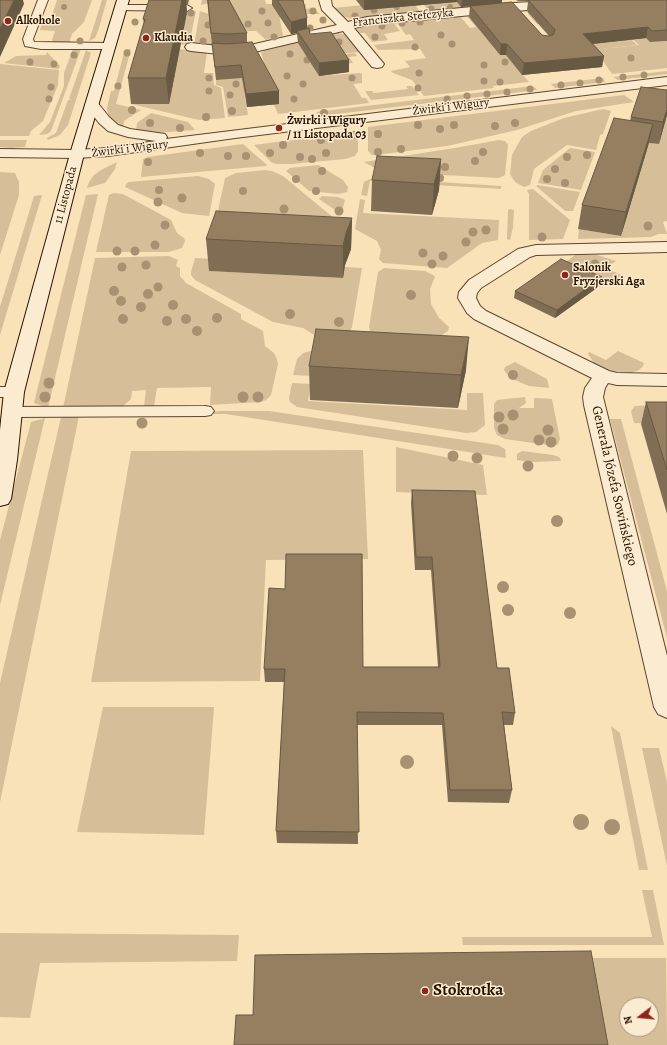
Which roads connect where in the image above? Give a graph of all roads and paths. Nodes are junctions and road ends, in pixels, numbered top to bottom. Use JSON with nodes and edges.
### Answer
{"nodes":[{"id":1,"x":43,"y":0,"type":"edge"},
{"id":2,"x":325,"y":0,"type":"edge"},
{"id":3,"x":617,"y":0,"type":"edge"},
{"id":4,"x":121,"y":4,"type":"edge"},
{"id":5,"x":511,"y":4,"type":"edge"},
{"id":6,"x":187,"y":8,"type":"dead end"},
{"id":7,"x":525,"y":19,"type":"edge"},
{"id":8,"x":344,"y":25,"type":"junction"},
{"id":9,"x":108,"y":46,"type":"junction"},
{"id":10,"x":191,"y":47,"type":"dead end"},
{"id":11,"x":377,"y":64,"type":"dead end"},
{"id":12,"x":667,"y":80,"type":"edge"},
{"id":13,"x":92,"y":105,"type":"junction"},
{"id":14,"x":235,"y":134,"type":"junction"},
{"id":15,"x":0,"y":153,"type":"edge"},
{"id":16,"x":77,"y":154,"type":"junction"},
{"id":17,"x":667,"y":247,"type":"edge"},
{"id":18,"x":602,"y":376,"type":"junction"},
{"id":19,"x":667,"y":380,"type":"edge"},
{"id":20,"x":7,"y":404,"type":"edge"},
{"id":21,"x":206,"y":411,"type":"dead end"},
{"id":22,"x":0,"y":499,"type":"edge"},
{"id":23,"x":667,"y":707,"type":"edge"}],
"edges":[{"from":1,"to":9,"type":"lane"},
{"from":2,"to":8,"type":"street"},
{"from":3,"to":5,"type":"street","name":"Franciszka Stefczyka"},
{"from":4,"to":6,"type":"lane"},
{"from":4,"to":9,"type":"street","name":"11 Listopada"},
{"from":5,"to":7,"type":"street"},
{"from":5,"to":8,"type":"street","name":"Franciszka Stefczyka"},
{"from":8,"to":10,"type":"street","name":"Franciszka Stefczyka"},
{"from":8,"to":11,"type":"street"},
{"from":9,"to":13,"type":"street","name":"11 Listopada"},
{"from":12,"to":14,"type":"street","name":"Żwirki i Wigury"},
{"from":13,"to":14,"type":"street","name":"Żwirki i Wigury"},
{"from":13,"to":16,"type":"street","name":"11 Listopada"},
{"from":14,"to":16,"type":"street","name":"Żwirki i Wigury"},
{"from":15,"to":16,"type":"street","name":"Żwirki i Wigury"},
{"from":16,"to":20,"type":"street","name":"11 Listopada"},
{"from":17,"to":18,"type":"street"},
{"from":18,"to":19,"type":"street"},
{"from":18,"to":23,"type":"street","name":"Generała Józefa Sowińskiego"},
{"from":20,"to":21,"type":"lane"},
{"from":20,"to":22,"type":"street","name":"11 Listopada"}]}
